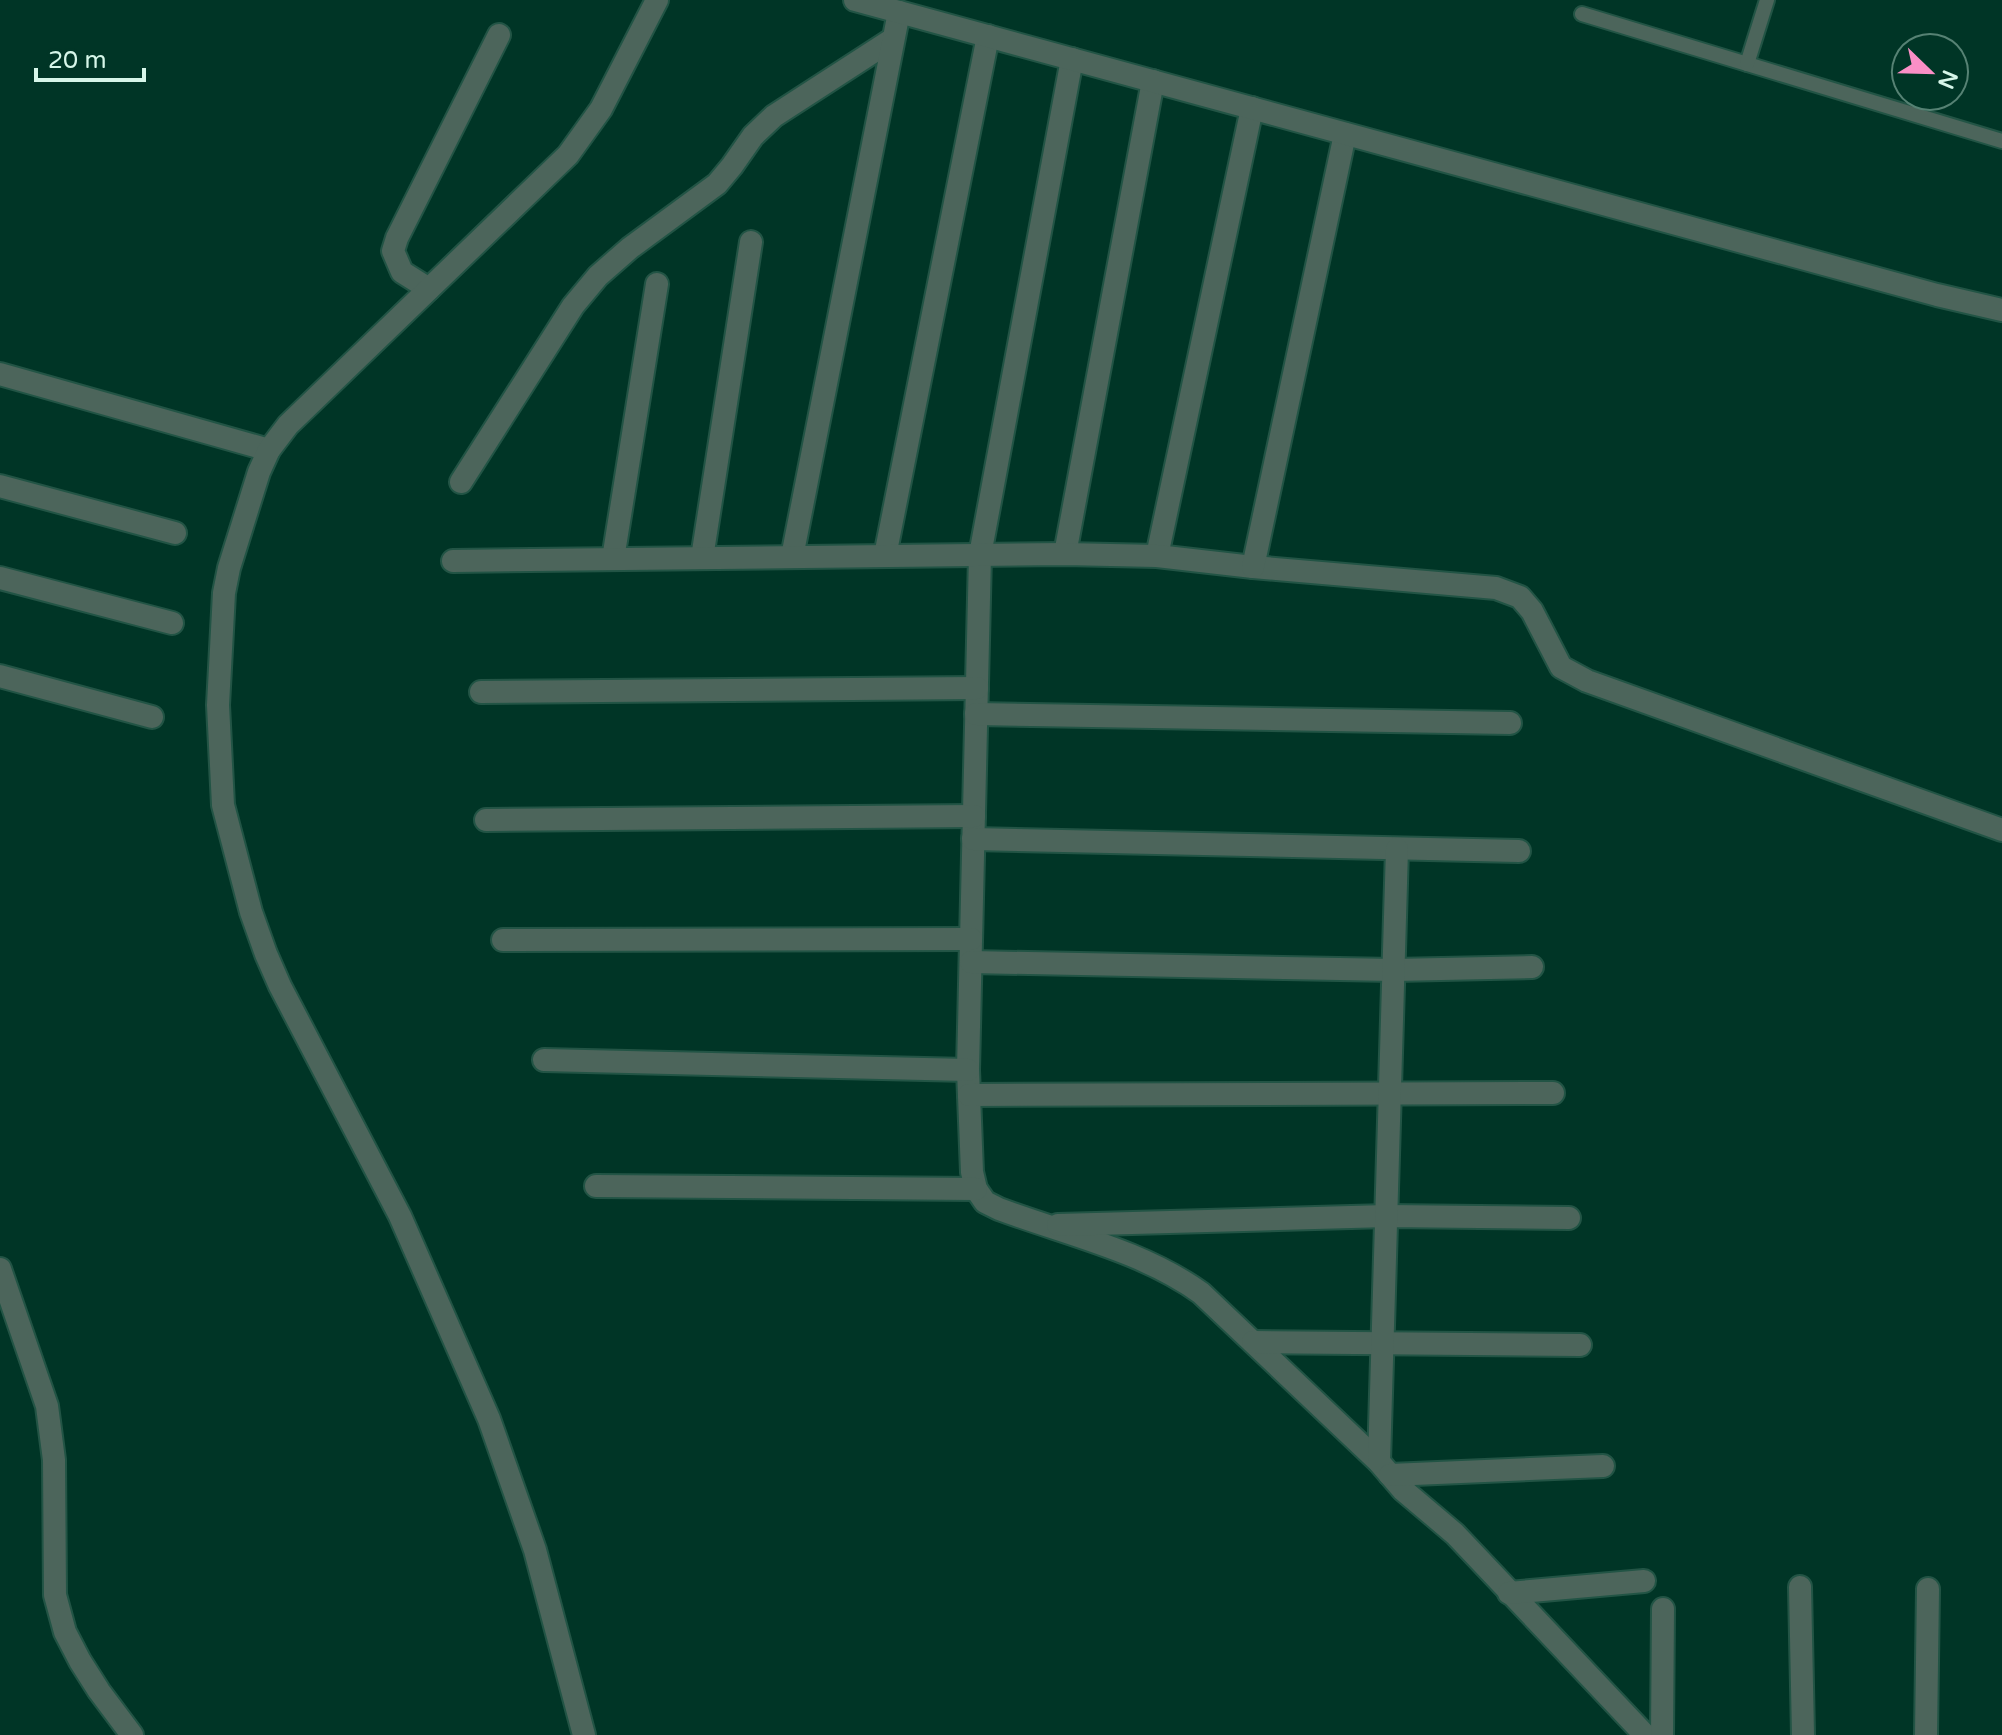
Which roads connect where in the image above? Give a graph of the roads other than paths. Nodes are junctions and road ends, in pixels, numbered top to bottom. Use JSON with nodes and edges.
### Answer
{"nodes":[{"id":1,"x":657,"y":0,"type":"edge"},
{"id":2,"x":855,"y":0,"type":"edge"},
{"id":3,"x":1767,"y":0,"type":"edge"},
{"id":4,"x":899,"y":12,"type":"junction"},
{"id":5,"x":1582,"y":14,"type":"dead end"},
{"id":6,"x":499,"y":35,"type":"dead end"},
{"id":7,"x":988,"y":36,"type":"junction"},
{"id":8,"x":893,"y":39,"type":"junction"},
{"id":9,"x":1072,"y":59,"type":"junction"},
{"id":10,"x":1747,"y":64,"type":"junction"},
{"id":11,"x":1153,"y":81,"type":"junction"},
{"id":12,"x":1252,"y":108,"type":"junction"},
{"id":13,"x":1345,"y":134,"type":"junction"},
{"id":14,"x":2002,"y":141,"type":"edge"},
{"id":15,"x":751,"y":242,"type":"dead end"},
{"id":16,"x":657,"y":284,"type":"dead end"},
{"id":17,"x":429,"y":289,"type":"junction"},
{"id":18,"x":2002,"y":310,"type":"edge"},
{"id":19,"x":0,"y":374,"type":"edge"},
{"id":20,"x":269,"y":450,"type":"junction"},
{"id":21,"x":461,"y":482,"type":"dead end"},
{"id":22,"x":0,"y":486,"type":"edge"},
{"id":23,"x":175,"y":533,"type":"dead end"},
{"id":24,"x":1065,"y":554,"type":"junction"},
{"id":25,"x":980,"y":555,"type":"junction"},
{"id":26,"x":885,"y":556,"type":"junction"},
{"id":27,"x":1157,"y":556,"type":"junction"},
{"id":28,"x":792,"y":557,"type":"junction"},
{"id":29,"x":702,"y":558,"type":"junction"},
{"id":30,"x":613,"y":559,"type":"junction"},
{"id":31,"x":453,"y":561,"type":"dead end"},
{"id":32,"x":1253,"y":567,"type":"junction"},
{"id":33,"x":0,"y":578,"type":"edge"},
{"id":34,"x":172,"y":623,"type":"dead end"},
{"id":35,"x":0,"y":676,"type":"edge"},
{"id":36,"x":977,"y":688,"type":"junction"},
{"id":37,"x":481,"y":692,"type":"dead end"},
{"id":38,"x":976,"y":714,"type":"junction"},
{"id":39,"x":152,"y":717,"type":"dead end"},
{"id":40,"x":1510,"y":723,"type":"dead end"},
{"id":41,"x":974,"y":816,"type":"junction"},
{"id":42,"x":486,"y":820,"type":"dead end"},
{"id":43,"x":2002,"y":830,"type":"edge"},
{"id":44,"x":973,"y":839,"type":"junction"},
{"id":45,"x":1397,"y":849,"type":"junction"},
{"id":46,"x":1519,"y":851,"type":"dead end"},
{"id":47,"x":971,"y":939,"type":"junction"},
{"id":48,"x":503,"y":940,"type":"dead end"},
{"id":49,"x":971,"y":962,"type":"junction"},
{"id":50,"x":1532,"y":967,"type":"dead end"},
{"id":51,"x":1394,"y":970,"type":"junction"},
{"id":52,"x":544,"y":1060,"type":"dead end"},
{"id":53,"x":968,"y":1070,"type":"junction"},
{"id":54,"x":1390,"y":1093,"type":"junction"},
{"id":55,"x":1553,"y":1093,"type":"dead end"},
{"id":56,"x":969,"y":1095,"type":"junction"},
{"id":57,"x":596,"y":1186,"type":"dead end"},
{"id":58,"x":976,"y":1189,"type":"junction"},
{"id":59,"x":1387,"y":1216,"type":"junction"},
{"id":60,"x":1569,"y":1218,"type":"dead end"},
{"id":61,"x":1042,"y":1225,"type":"junction"},
{"id":62,"x":0,"y":1269,"type":"edge"},
{"id":63,"x":1253,"y":1342,"type":"junction"},
{"id":64,"x":1383,"y":1343,"type":"junction"},
{"id":65,"x":1580,"y":1345,"type":"dead end"},
{"id":66,"x":1603,"y":1466,"type":"dead end"},
{"id":67,"x":1385,"y":1468,"type":"junction"},
{"id":68,"x":1644,"y":1581,"type":"dead end"},
{"id":69,"x":1800,"y":1587,"type":"dead end"},
{"id":70,"x":1928,"y":1589,"type":"dead end"},
{"id":71,"x":1509,"y":1593,"type":"junction"},
{"id":72,"x":1663,"y":1609,"type":"dead end"},
{"id":73,"x":132,"y":1735,"type":"edge"},
{"id":74,"x":584,"y":1735,"type":"edge"},
{"id":75,"x":1645,"y":1735,"type":"edge"},
{"id":76,"x":1662,"y":1735,"type":"edge"},
{"id":77,"x":1803,"y":1735,"type":"edge"},
{"id":78,"x":1926,"y":1735,"type":"edge"}],
"edges":[{"from":1,"to":17,"type":"street"},
{"from":2,"to":4,"type":"street"},
{"from":3,"to":10,"type":"lane"},
{"from":4,"to":7,"type":"street"},
{"from":4,"to":8,"type":"street"},
{"from":5,"to":10,"type":"lane"},
{"from":6,"to":17,"type":"street"},
{"from":7,"to":9,"type":"street"},
{"from":7,"to":26,"type":"street"},
{"from":8,"to":21,"type":"street"},
{"from":8,"to":28,"type":"street"},
{"from":9,"to":11,"type":"street"},
{"from":9,"to":25,"type":"street"},
{"from":10,"to":14,"type":"lane"},
{"from":11,"to":12,"type":"street"},
{"from":11,"to":24,"type":"street"},
{"from":12,"to":13,"type":"street"},
{"from":12,"to":27,"type":"street"},
{"from":13,"to":18,"type":"street"},
{"from":13,"to":32,"type":"street"},
{"from":15,"to":29,"type":"street"},
{"from":16,"to":30,"type":"street"},
{"from":17,"to":20,"type":"street"},
{"from":19,"to":20,"type":"street"},
{"from":20,"to":74,"type":"street"},
{"from":22,"to":23,"type":"street"},
{"from":24,"to":25,"type":"street"},
{"from":24,"to":27,"type":"street"},
{"from":25,"to":26,"type":"street"},
{"from":25,"to":36,"type":"street"},
{"from":26,"to":28,"type":"street"},
{"from":27,"to":32,"type":"street"},
{"from":28,"to":29,"type":"street"},
{"from":29,"to":30,"type":"street"},
{"from":30,"to":31,"type":"street"},
{"from":32,"to":43,"type":"street"},
{"from":33,"to":34,"type":"street"},
{"from":35,"to":39,"type":"street"},
{"from":36,"to":37,"type":"street"},
{"from":36,"to":38,"type":"street"},
{"from":38,"to":40,"type":"street"},
{"from":38,"to":41,"type":"street"},
{"from":41,"to":42,"type":"street"},
{"from":41,"to":44,"type":"street"},
{"from":44,"to":45,"type":"street"},
{"from":44,"to":47,"type":"street"},
{"from":45,"to":46,"type":"street"},
{"from":45,"to":51,"type":"street"},
{"from":47,"to":48,"type":"street"},
{"from":47,"to":49,"type":"street"},
{"from":49,"to":51,"type":"street"},
{"from":49,"to":53,"type":"street"},
{"from":50,"to":51,"type":"street"},
{"from":51,"to":54,"type":"street"},
{"from":52,"to":53,"type":"street"},
{"from":53,"to":56,"type":"street"},
{"from":54,"to":55,"type":"street"},
{"from":54,"to":56,"type":"street"},
{"from":54,"to":59,"type":"street"},
{"from":56,"to":58,"type":"street"},
{"from":57,"to":58,"type":"street"},
{"from":58,"to":61,"type":"street"},
{"from":59,"to":60,"type":"street"},
{"from":59,"to":61,"type":"street"},
{"from":59,"to":64,"type":"street"},
{"from":61,"to":63,"type":"street"},
{"from":62,"to":73,"type":"street"},
{"from":63,"to":64,"type":"street"},
{"from":63,"to":67,"type":"street"},
{"from":64,"to":65,"type":"street"},
{"from":64,"to":67,"type":"street"},
{"from":66,"to":67,"type":"street"},
{"from":67,"to":71,"type":"street"},
{"from":68,"to":71,"type":"street"},
{"from":69,"to":77,"type":"street"},
{"from":70,"to":78,"type":"street"},
{"from":71,"to":75,"type":"street"},
{"from":72,"to":76,"type":"street"}]}
